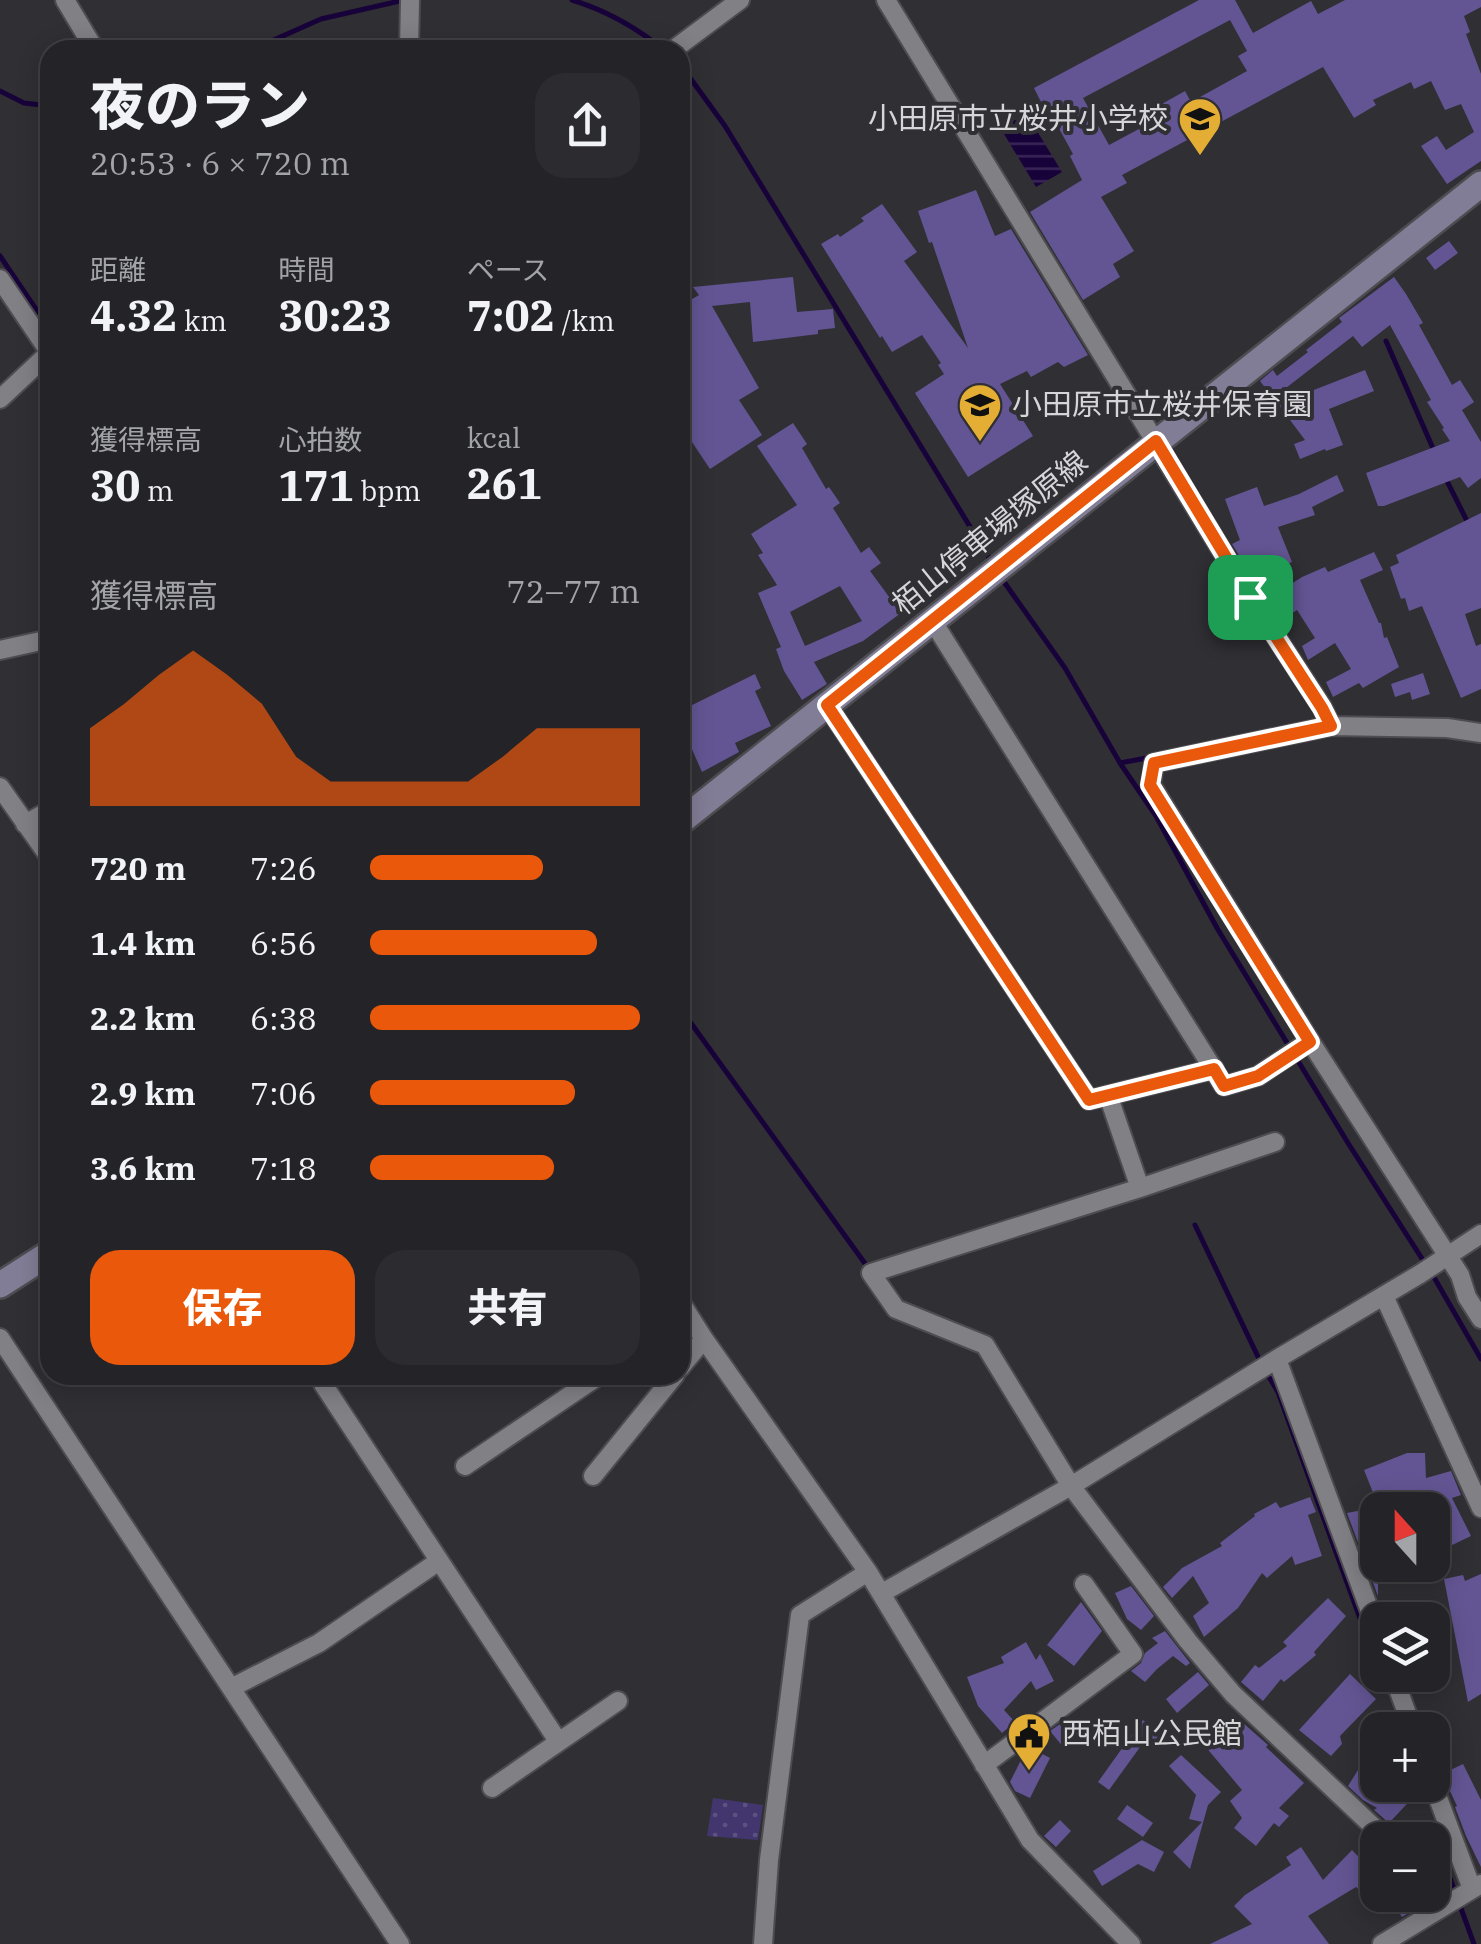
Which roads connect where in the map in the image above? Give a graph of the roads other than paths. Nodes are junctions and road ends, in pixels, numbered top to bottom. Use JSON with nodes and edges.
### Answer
{"nodes":[{"id":1,"x":65,"y":0,"type":"edge"},
{"id":2,"x":740,"y":0,"type":"edge"},
{"id":3,"x":886,"y":0,"type":"edge"},
{"id":4,"x":409,"y":4,"type":"edge"},
{"id":5,"x":88,"y":40,"type":"edge"},
{"id":6,"x":409,"y":40,"type":"edge"},
{"id":7,"x":686,"y":40,"type":"edge"},
{"id":8,"x":1481,"y":184,"type":"edge"},
{"id":9,"x":0,"y":278,"type":"edge"},
{"id":10,"x":40,"y":338,"type":"edge"},
{"id":11,"x":40,"y":362,"type":"edge"},
{"id":12,"x":0,"y":399,"type":"edge"},
{"id":13,"x":1156,"y":441,"type":"junction"},
{"id":14,"x":932,"y":620,"type":"junction"},
{"id":15,"x":40,"y":641,"type":"edge"},
{"id":16,"x":0,"y":650,"type":"edge"},
{"id":17,"x":827,"y":705,"type":"junction"},
{"id":18,"x":1331,"y":726,"type":"junction"},
{"id":19,"x":1481,"y":734,"type":"edge"},
{"id":20,"x":0,"y":788,"type":"edge"},
{"id":21,"x":690,"y":814,"type":"edge"},
{"id":22,"x":40,"y":816,"type":"edge"},
{"id":23,"x":25,"y":824,"type":"junction"},
{"id":24,"x":40,"y":844,"type":"edge"},
{"id":25,"x":1310,"y":1042,"type":"junction"},
{"id":26,"x":1214,"y":1069,"type":"junction"},
{"id":27,"x":1108,"y":1096,"type":"junction"},
{"id":28,"x":1275,"y":1142,"type":"dead end"},
{"id":29,"x":1140,"y":1188,"type":"junction"},
{"id":30,"x":1481,"y":1234,"type":"edge"},
{"id":31,"x":1446,"y":1256,"type":"junction"},
{"id":32,"x":40,"y":1259,"type":"edge"},
{"id":33,"x":0,"y":1285,"type":"edge"},
{"id":34,"x":1384,"y":1296,"type":"junction"},
{"id":35,"x":1481,"y":1319,"type":"edge"},
{"id":36,"x":690,"y":1321,"type":"edge"},
{"id":37,"x":0,"y":1338,"type":"edge"},
{"id":38,"x":704,"y":1338,"type":"junction"},
{"id":39,"x":690,"y":1356,"type":"edge"},
{"id":40,"x":1276,"y":1359,"type":"junction"},
{"id":41,"x":324,"y":1385,"type":"edge"},
{"id":42,"x":585,"y":1385,"type":"edge"},
{"id":43,"x":667,"y":1385,"type":"edge"},
{"id":44,"x":465,"y":1466,"type":"dead end"},
{"id":45,"x":594,"y":1476,"type":"dead end"},
{"id":46,"x":1071,"y":1486,"type":"junction"},
{"id":47,"x":1481,"y":1508,"type":"edge"},
{"id":48,"x":439,"y":1561,"type":"junction"},
{"id":49,"x":868,"y":1572,"type":"junction"},
{"id":50,"x":1084,"y":1584,"type":"dead end"},
{"id":51,"x":882,"y":1593,"type":"junction"},
{"id":52,"x":1366,"y":1602,"type":"edge"},
{"id":53,"x":231,"y":1688,"type":"junction"},
{"id":54,"x":618,"y":1702,"type":"dead end"},
{"id":55,"x":558,"y":1741,"type":"junction"},
{"id":56,"x":984,"y":1765,"type":"junction"},
{"id":57,"x":492,"y":1788,"type":"dead end"},
{"id":58,"x":1439,"y":1802,"type":"edge"},
{"id":59,"x":1453,"y":1839,"type":"junction"},
{"id":60,"x":1477,"y":1886,"type":"edge"},
{"id":61,"x":400,"y":1944,"type":"edge"},
{"id":62,"x":763,"y":1944,"type":"edge"},
{"id":63,"x":1131,"y":1944,"type":"edge"},
{"id":64,"x":1382,"y":1944,"type":"edge"}],
"edges":[{"from":1,"to":5,"type":"street"},
{"from":2,"to":7,"type":"street"},
{"from":3,"to":13,"type":"street"},
{"from":4,"to":6,"type":"street"},
{"from":8,"to":13,"type":"main road","name":"栢山停車場塚原線"},
{"from":9,"to":10,"type":"street"},
{"from":11,"to":12,"type":"street"},
{"from":13,"to":14,"type":"main road","name":"栢山停車場塚原線"},
{"from":13,"to":18,"type":"street"},
{"from":14,"to":17,"type":"main road","name":"栢山停車場塚原線"},
{"from":14,"to":26,"type":"street"},
{"from":15,"to":16,"type":"street"},
{"from":17,"to":21,"type":"main road","name":"栢山停車場塚原線"},
{"from":17,"to":27,"type":"street"},
{"from":18,"to":19,"type":"street"},
{"from":18,"to":25,"type":"street"},
{"from":20,"to":23,"type":"street"},
{"from":22,"to":23,"type":"street"},
{"from":23,"to":24,"type":"street"},
{"from":25,"to":26,"type":"street"},
{"from":25,"to":31,"type":"street"},
{"from":26,"to":27,"type":"street"},
{"from":27,"to":29,"type":"street"},
{"from":28,"to":29,"type":"street"},
{"from":29,"to":46,"type":"street"},
{"from":30,"to":31,"type":"street"},
{"from":31,"to":34,"type":"street"},
{"from":31,"to":35,"type":"street"},
{"from":32,"to":33,"type":"main road"},
{"from":34,"to":40,"type":"street"},
{"from":34,"to":47,"type":"street"},
{"from":36,"to":38,"type":"street"},
{"from":37,"to":53,"type":"street"},
{"from":38,"to":39,"type":"street"},
{"from":38,"to":49,"type":"street"},
{"from":40,"to":46,"type":"street"},
{"from":40,"to":52,"type":"street"},
{"from":41,"to":48,"type":"street"},
{"from":42,"to":44,"type":"street"},
{"from":43,"to":45,"type":"street"},
{"from":46,"to":51,"type":"street"},
{"from":46,"to":59,"type":"street"},
{"from":48,"to":53,"type":"street"},
{"from":48,"to":55,"type":"street"},
{"from":49,"to":51,"type":"street"},
{"from":49,"to":62,"type":"street"},
{"from":50,"to":56,"type":"street"},
{"from":51,"to":56,"type":"street"},
{"from":53,"to":61,"type":"street"},
{"from":54,"to":55,"type":"street"},
{"from":55,"to":57,"type":"street"},
{"from":56,"to":63,"type":"street"},
{"from":58,"to":59,"type":"street"},
{"from":59,"to":60,"type":"street"},
{"from":60,"to":64,"type":"street"}]}
